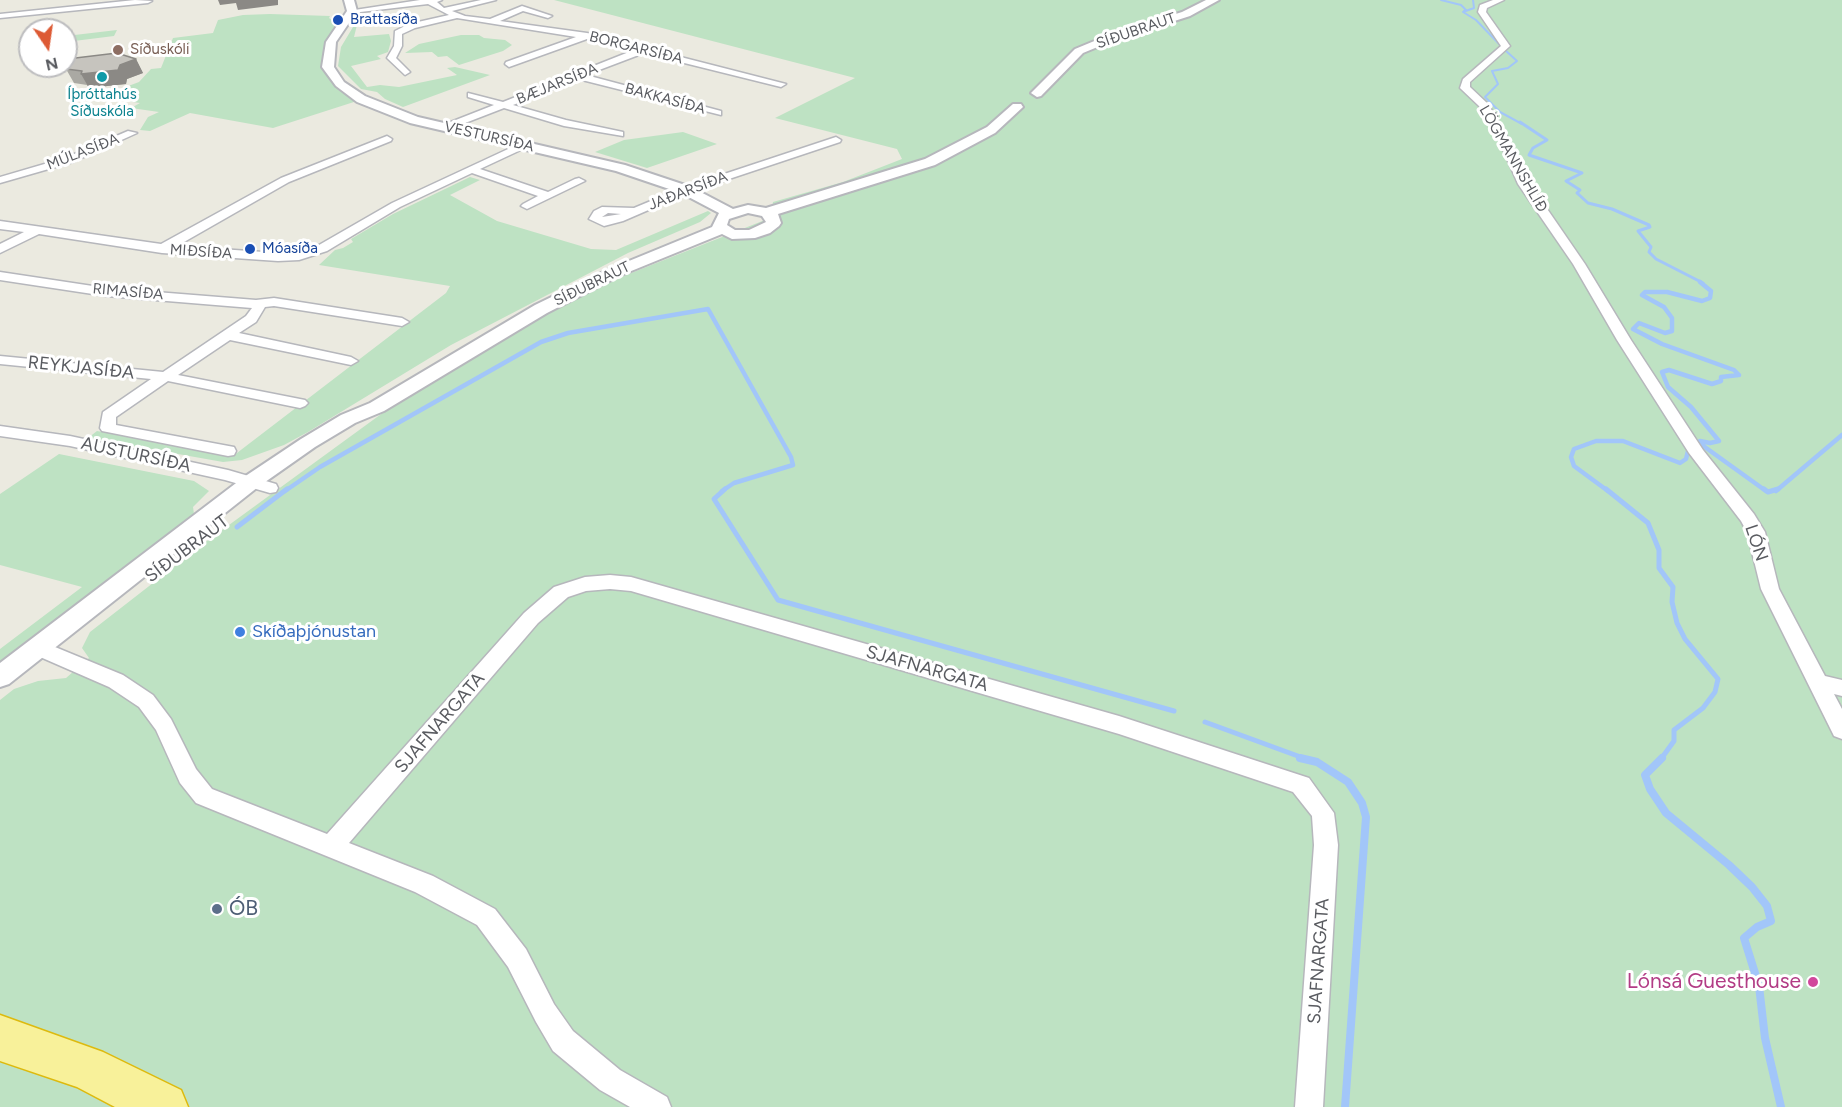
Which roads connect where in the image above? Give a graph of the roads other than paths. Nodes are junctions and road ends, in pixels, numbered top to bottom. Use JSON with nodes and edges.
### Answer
{"nodes":[{"id":1,"x":492,"y":0,"type":"edge"},
{"id":2,"x":1214,"y":0,"type":"edge"},
{"id":3,"x":1500,"y":0,"type":"edge"},
{"id":4,"x":148,"y":1,"type":"edge"},
{"id":5,"x":434,"y":1,"type":"edge"},
{"id":6,"x":350,"y":5,"type":"edge"},
{"id":7,"x":442,"y":10,"type":"junction"},
{"id":8,"x":1,"y":12,"type":"edge"},
{"id":9,"x":456,"y":16,"type":"junction"},
{"id":10,"x":548,"y":16,"type":"dead end"},
{"id":11,"x":490,"y":22,"type":"junction"},
{"id":12,"x":587,"y":36,"type":"junction"},
{"id":13,"x":643,"y":50,"type":"junction"},
{"id":14,"x":508,"y":64,"type":"dead end"},
{"id":15,"x":405,"y":72,"type":"dead end"},
{"id":16,"x":578,"y":76,"type":"junction"},
{"id":17,"x":792,"y":79,"type":"dead end"},
{"id":18,"x":781,"y":84,"type":"junction"},
{"id":19,"x":771,"y":89,"type":"dead end"},
{"id":20,"x":471,"y":95,"type":"dead end"},
{"id":21,"x":1050,"y":99,"type":"dead end"},
{"id":22,"x":504,"y":105,"type":"junction"},
{"id":23,"x":1017,"y":105,"type":"dead end"},
{"id":24,"x":704,"y":119,"type":"dead end"},
{"id":25,"x":447,"y":128,"type":"junction"},
{"id":26,"x":132,"y":133,"type":"dead end"},
{"id":27,"x":619,"y":134,"type":"dead end"},
{"id":28,"x":387,"y":139,"type":"dead end"},
{"id":29,"x":836,"y":140,"type":"dead end"},
{"id":30,"x":521,"y":146,"type":"junction"},
{"id":31,"x":799,"y":152,"type":"junction"},
{"id":32,"x":472,"y":170,"type":"junction"},
{"id":33,"x":742,"y":170,"type":"junction"},
{"id":34,"x":0,"y":180,"type":"edge"},
{"id":35,"x":579,"y":182,"type":"dead end"},
{"id":36,"x":686,"y":190,"type":"junction"},
{"id":37,"x":549,"y":196,"type":"junction"},
{"id":38,"x":527,"y":206,"type":"dead end"},
{"id":39,"x":634,"y":212,"type":"dead end"},
{"id":40,"x":731,"y":213,"type":"junction"},
{"id":41,"x":767,"y":213,"type":"junction"},
{"id":42,"x":0,"y":225,"type":"edge"},
{"id":43,"x":721,"y":229,"type":"junction"},
{"id":44,"x":36,"y":231,"type":"junction"},
{"id":45,"x":0,"y":249,"type":"edge"},
{"id":46,"x":162,"y":249,"type":"junction"},
{"id":47,"x":0,"y":276,"type":"edge"},
{"id":48,"x":256,"y":304,"type":"junction"},
{"id":49,"x":402,"y":322,"type":"dead end"},
{"id":50,"x":227,"y":335,"type":"junction"},
{"id":51,"x":1624,"y":340,"type":"joint"},
{"id":52,"x":0,"y":360,"type":"edge"},
{"id":53,"x":351,"y":361,"type":"dead end"},
{"id":54,"x":162,"y":376,"type":"junction"},
{"id":55,"x":300,"y":404,"type":"dead end"},
{"id":56,"x":0,"y":431,"type":"edge"},
{"id":57,"x":228,"y":451,"type":"dead end"},
{"id":58,"x":260,"y":485,"type":"junction"},
{"id":59,"x":45,"y":651,"type":"junction"},
{"id":60,"x":0,"y":677,"type":"edge"},
{"id":61,"x":1818,"y":683,"type":"junction"},
{"id":62,"x":1842,"y":688,"type":"edge"},
{"id":63,"x":0,"y":694,"type":"edge"},
{"id":64,"x":1842,"y":730,"type":"edge"},
{"id":65,"x":331,"y":847,"type":"junction"},
{"id":66,"x":0,"y":1038,"type":"edge"},
{"id":67,"x":164,"y":1107,"type":"edge"},
{"id":68,"x":657,"y":1107,"type":"edge"},
{"id":69,"x":1310,"y":1107,"type":"edge"}],
"edges":[{"from":1,"to":7,"type":"street"},
{"from":2,"to":21,"type":"street","name":"SÍÐUBRAUT"},
{"from":3,"to":51,"type":"street","name":"LÖGMANNSHLÍÐ"},
{"from":4,"to":8,"type":"street"},
{"from":5,"to":6,"type":"street"},
{"from":5,"to":7,"type":"street","name":"BORGARSÍÐA"},
{"from":6,"to":25,"type":"street","name":"VESTURSÍÐA"},
{"from":7,"to":9,"type":"street","name":"BORGARSÍÐA"},
{"from":9,"to":11,"type":"street","name":"BORGARSÍÐA"},
{"from":9,"to":15,"type":"street"},
{"from":10,"to":11,"type":"street"},
{"from":11,"to":12,"type":"street","name":"BORGARSÍÐA"},
{"from":12,"to":13,"type":"street","name":"BORGARSÍÐA"},
{"from":12,"to":14,"type":"street"},
{"from":13,"to":16,"type":"street","name":"BÆJARSÍÐA"},
{"from":13,"to":18,"type":"street","name":"BORGARSÍÐA"},
{"from":16,"to":22,"type":"street","name":"BÆJARSÍÐA"},
{"from":16,"to":24,"type":"street","name":"BAKKASÍÐA"},
{"from":17,"to":18,"type":"street"},
{"from":18,"to":19,"type":"street"},
{"from":20,"to":22,"type":"street","name":"BÆJARSÍÐA"},
{"from":22,"to":25,"type":"street","name":"BÆJARSÍÐA"},
{"from":22,"to":27,"type":"street"},
{"from":23,"to":41,"type":"street"},
{"from":25,"to":30,"type":"street","name":"VESTURSÍÐA"},
{"from":26,"to":34,"type":"street","name":"MÚLASÍÐA"},
{"from":28,"to":46,"type":"street"},
{"from":29,"to":31,"type":"street","name":"JAÐARSÍÐA"},
{"from":30,"to":32,"type":"street","name":"MIÐSÍÐA"},
{"from":30,"to":36,"type":"street","name":"VESTURSÍÐA"},
{"from":31,"to":33,"type":"street","name":"JAÐARSÍÐA"},
{"from":31,"to":33,"type":"street","name":"JAÐARSÍÐA"},
{"from":32,"to":37,"type":"street"},
{"from":32,"to":46,"type":"street","name":"MIÐSÍÐA"},
{"from":33,"to":36,"type":"street","name":"JAÐARSÍÐA"},
{"from":35,"to":37,"type":"street"},
{"from":36,"to":39,"type":"street","name":"JAÐARSÍÐA"},
{"from":36,"to":40,"type":"street","name":"VESTURSÍÐA"},
{"from":37,"to":38,"type":"street"},
{"from":40,"to":41,"type":"street"},
{"from":40,"to":43,"type":"street"},
{"from":41,"to":43,"type":"street"},
{"from":42,"to":44,"type":"street","name":"MIÐSÍÐA"},
{"from":43,"to":58,"type":"street","name":"SÍÐUBRAUT"},
{"from":44,"to":45,"type":"street"},
{"from":44,"to":46,"type":"street","name":"MIÐSÍÐA"},
{"from":47,"to":48,"type":"street","name":"RIMASÍÐA"},
{"from":48,"to":49,"type":"street","name":"RIMASÍÐA"},
{"from":48,"to":50,"type":"street"},
{"from":50,"to":53,"type":"street"},
{"from":50,"to":54,"type":"street"},
{"from":51,"to":61,"type":"street","name":"LÓN"},
{"from":52,"to":54,"type":"street","name":"REYKJASÍÐA"},
{"from":54,"to":55,"type":"street"},
{"from":54,"to":57,"type":"street"},
{"from":56,"to":58,"type":"street","name":"AUSTURSÍÐA"},
{"from":58,"to":59,"type":"street","name":"SÍÐUBRAUT"},
{"from":59,"to":60,"type":"street","name":"SÍÐUBRAUT"},
{"from":59,"to":63,"type":"street","name":"SÍÐUBRAUT"},
{"from":59,"to":65,"type":"street"},
{"from":61,"to":62,"type":"street"},
{"from":61,"to":64,"type":"street","name":"LÓN"},
{"from":65,"to":68,"type":"street"},
{"from":65,"to":69,"type":"street","name":"SJAFNARGATA"},
{"from":66,"to":67,"type":"highway"}]}
